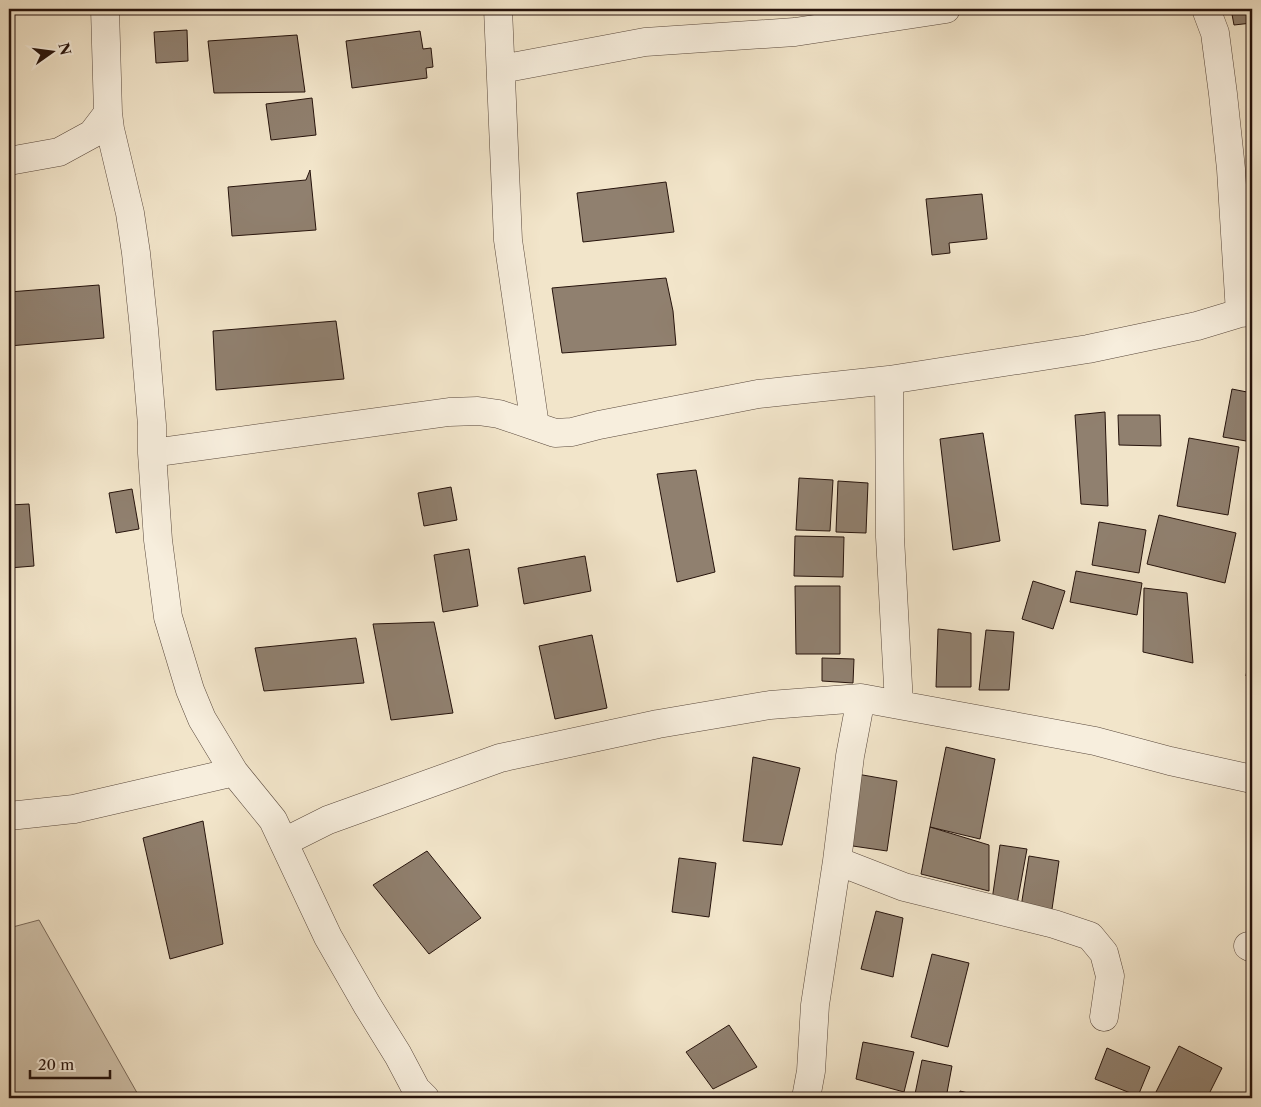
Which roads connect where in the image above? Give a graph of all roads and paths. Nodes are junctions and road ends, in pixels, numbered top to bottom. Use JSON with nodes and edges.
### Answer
{"nodes":[{"id":1,"x":105,"y":9,"type":"edge"},
{"id":2,"x":498,"y":9,"type":"edge"},
{"id":3,"x":946,"y":9,"type":"edge"},
{"id":4,"x":1206,"y":9,"type":"edge"},
{"id":5,"x":847,"y":16,"type":"edge"},
{"id":6,"x":501,"y":69,"type":"junction"},
{"id":7,"x":108,"y":113,"type":"junction"},
{"id":8,"x":9,"y":161,"type":"edge"},
{"id":9,"x":1246,"y":312,"type":"edge"},
{"id":10,"x":889,"y":380,"type":"junction"},
{"id":11,"x":535,"y":426,"type":"junction"},
{"id":12,"x":152,"y":453,"type":"junction"},
{"id":13,"x":861,"y":698,"type":"junction"},
{"id":14,"x":899,"y":704,"type":"junction"},
{"id":15,"x":234,"y":772,"type":"junction"},
{"id":16,"x":1252,"y":779,"type":"edge"},
{"id":17,"x":9,"y":816,"type":"edge"},
{"id":18,"x":284,"y":842,"type":"junction"},
{"id":19,"x":837,"y":861,"type":"junction"},
{"id":20,"x":1104,"y":1017,"type":"dead end"},
{"id":21,"x":425,"y":1098,"type":"edge"},
{"id":22,"x":806,"y":1098,"type":"edge"}],
"edges":[{"from":1,"to":7,"type":"street"},
{"from":2,"to":6,"type":"street"},
{"from":3,"to":5,"type":"street"},
{"from":4,"to":9,"type":"street"},
{"from":5,"to":6,"type":"street"},
{"from":6,"to":11,"type":"street"},
{"from":7,"to":8,"type":"street"},
{"from":7,"to":12,"type":"street"},
{"from":9,"to":10,"type":"street"},
{"from":10,"to":11,"type":"street"},
{"from":10,"to":14,"type":"street"},
{"from":11,"to":12,"type":"street"},
{"from":12,"to":15,"type":"street"},
{"from":13,"to":14,"type":"street"},
{"from":13,"to":18,"type":"street"},
{"from":13,"to":19,"type":"street"},
{"from":14,"to":16,"type":"street"},
{"from":15,"to":17,"type":"street"},
{"from":15,"to":18,"type":"street"},
{"from":18,"to":21,"type":"street"},
{"from":19,"to":20,"type":"street"},
{"from":19,"to":22,"type":"street"}]}
